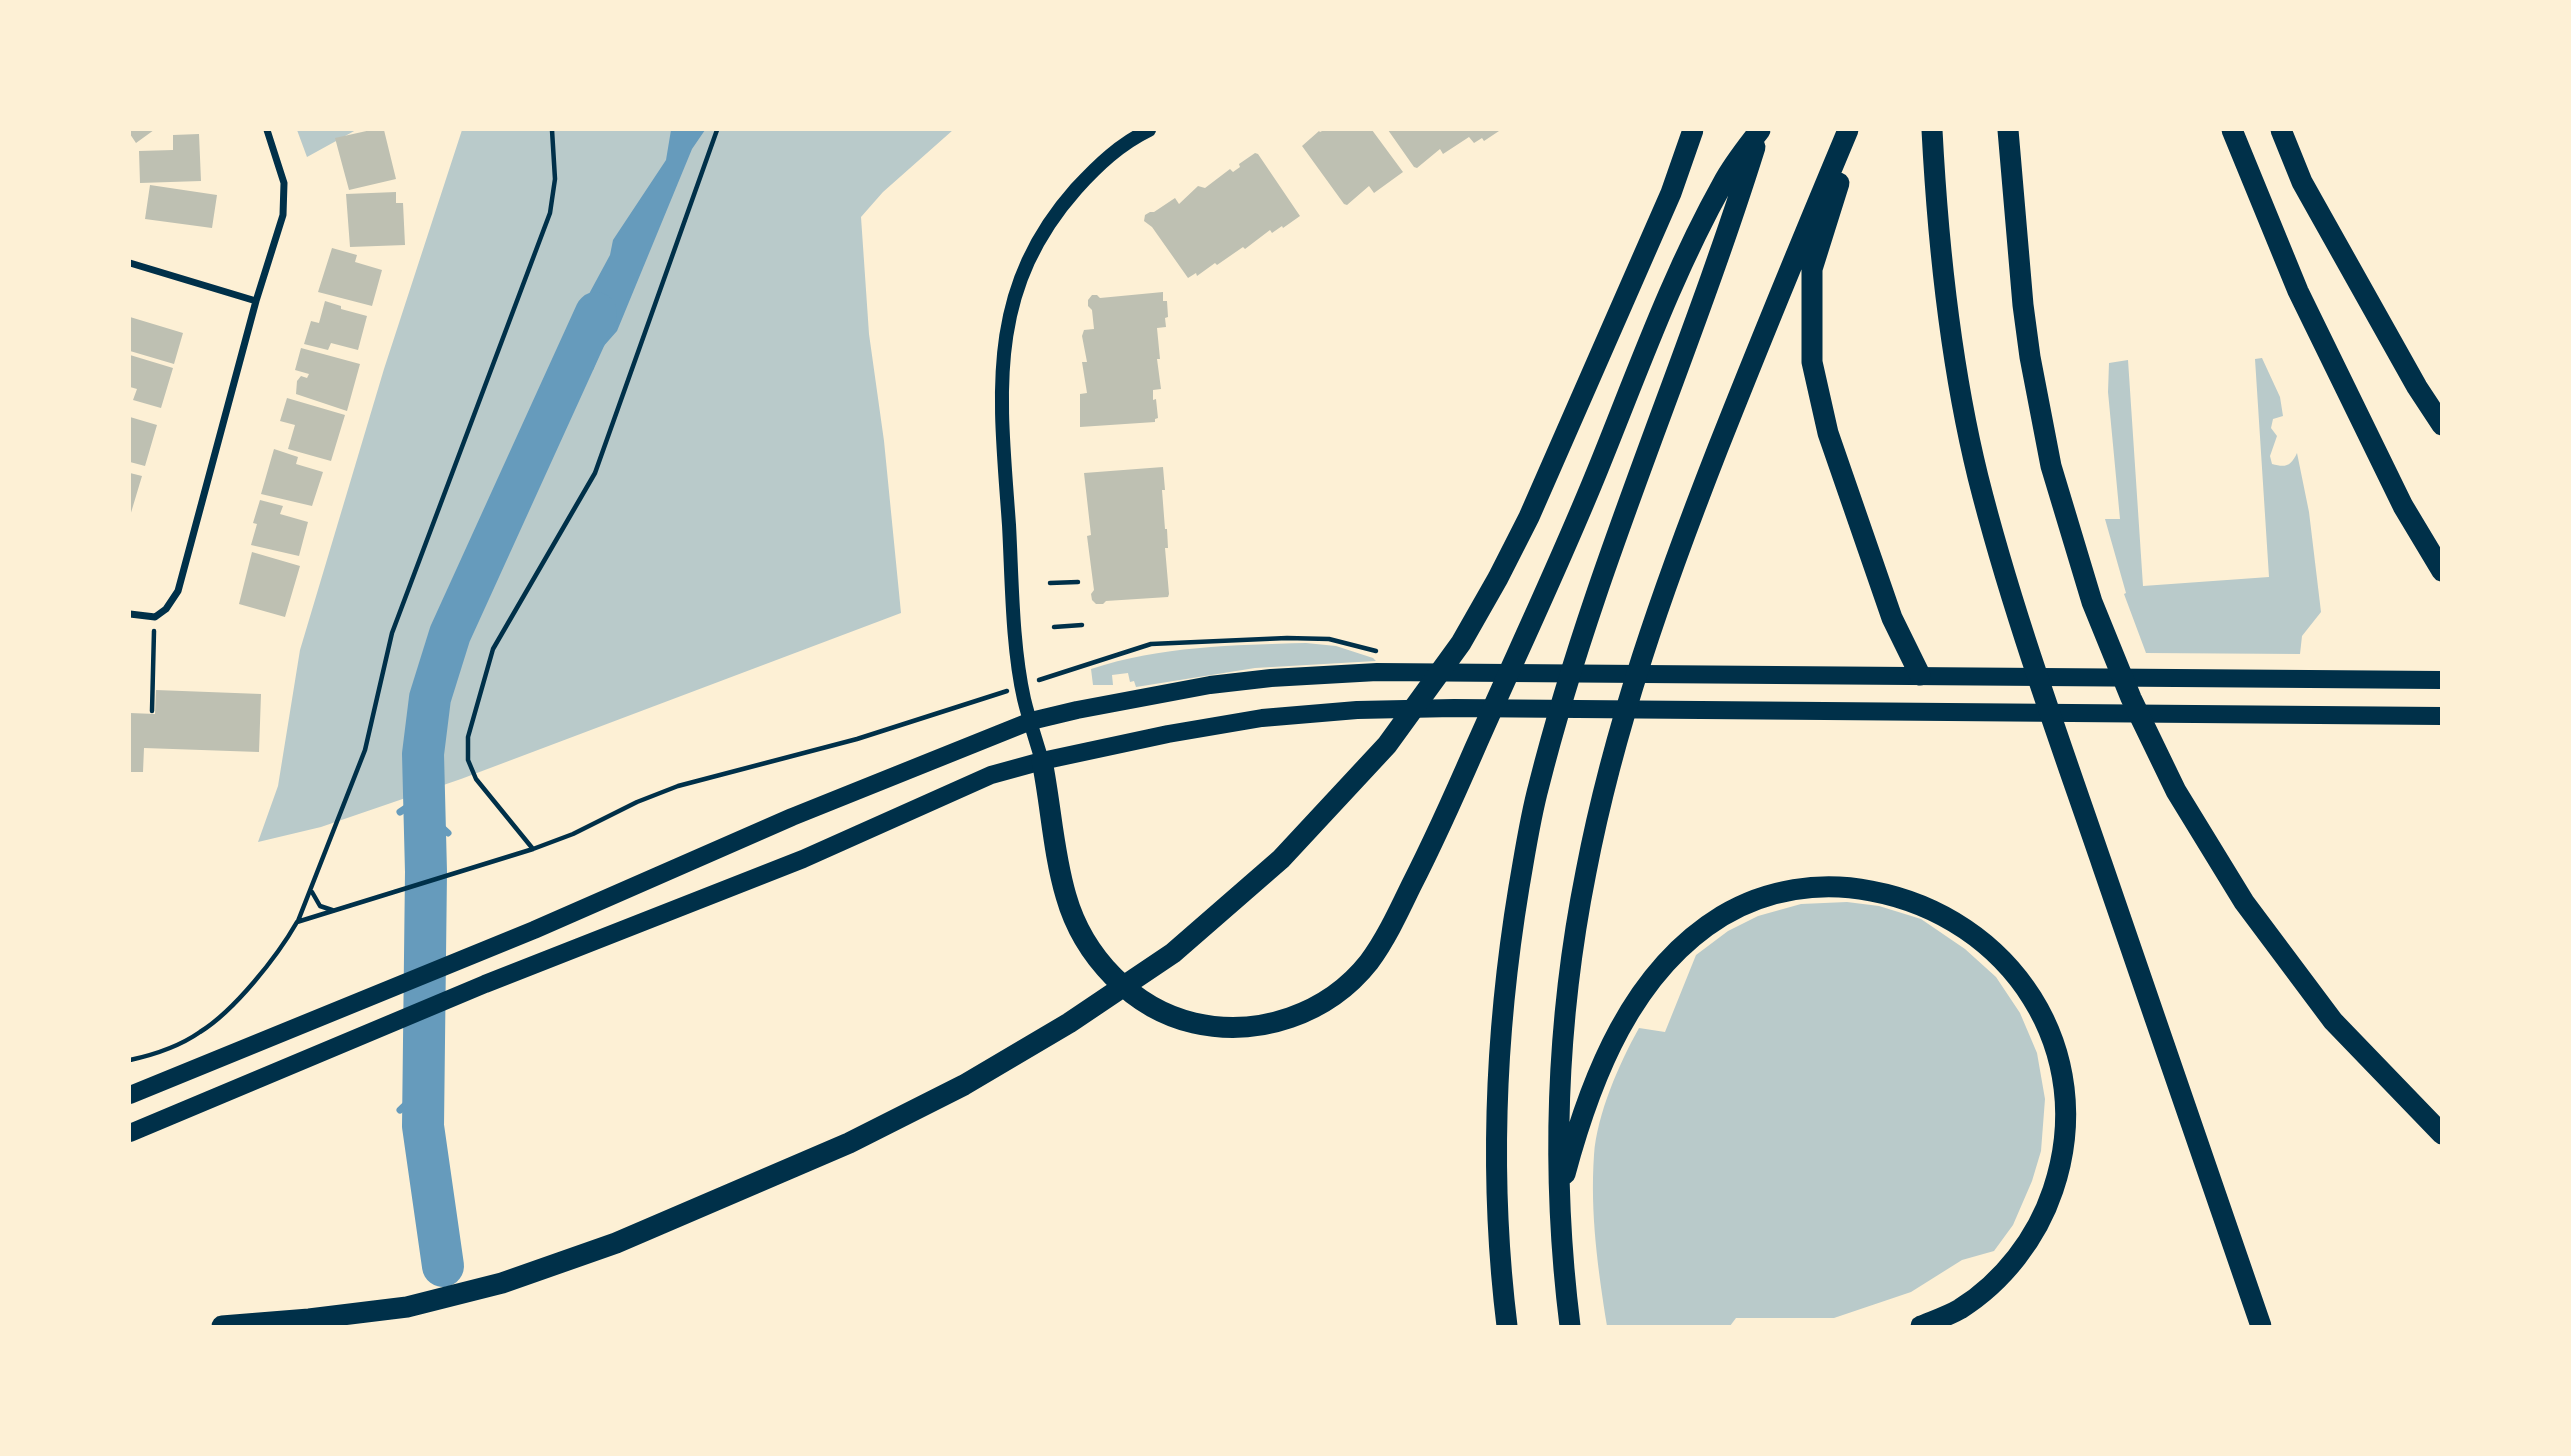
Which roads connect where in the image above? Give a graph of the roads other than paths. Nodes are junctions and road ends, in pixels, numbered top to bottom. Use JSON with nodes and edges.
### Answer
{"nodes":[{"id":1,"x":267,"y":130,"type":"edge"},
{"id":2,"x":1149,"y":130,"type":"edge"},
{"id":3,"x":1693,"y":130,"type":"edge"},
{"id":4,"x":1760,"y":130,"type":"edge"},
{"id":5,"x":1848,"y":130,"type":"edge"},
{"id":6,"x":1855,"y":130,"type":"edge"},
{"id":7,"x":1932,"y":130,"type":"edge"},
{"id":8,"x":2008,"y":130,"type":"edge"},
{"id":9,"x":2232,"y":130,"type":"edge"},
{"id":10,"x":2281,"y":130,"type":"edge"},
{"id":11,"x":130,"y":263,"type":"edge"},
{"id":12,"x":256,"y":301,"type":"junction"},
{"id":13,"x":2441,"y":425,"type":"edge"},
{"id":14,"x":2441,"y":571,"type":"edge"},
{"id":15,"x":130,"y":614,"type":"edge"},
{"id":16,"x":1920,"y":675,"type":"junction"},
{"id":17,"x":2441,"y":680,"type":"edge"},
{"id":18,"x":2441,"y":716,"type":"edge"},
{"id":19,"x":1031,"y":721,"type":"junction"},
{"id":20,"x":1042,"y":761,"type":"junction"},
{"id":21,"x":130,"y":1095,"type":"edge"},
{"id":22,"x":130,"y":1133,"type":"edge"},
{"id":23,"x":2441,"y":1134,"type":"edge"},
{"id":24,"x":1559,"y":1207,"type":"junction"},
{"id":25,"x":222,"y":1326,"type":"edge"},
{"id":26,"x":1507,"y":1326,"type":"edge"},
{"id":27,"x":1570,"y":1326,"type":"edge"},
{"id":28,"x":1921,"y":1326,"type":"edge"},
{"id":29,"x":2260,"y":1326,"type":"edge"}],
"edges":[{"from":1,"to":12,"type":"street"},
{"from":2,"to":19,"type":"main road"},
{"from":3,"to":25,"type":"highway"},
{"from":4,"to":20,"type":"highway"},
{"from":4,"to":26,"type":"highway"},
{"from":5,"to":24,"type":"highway"},
{"from":6,"to":16,"type":"highway"},
{"from":7,"to":29,"type":"highway"},
{"from":8,"to":23,"type":"highway"},
{"from":9,"to":14,"type":"highway"},
{"from":10,"to":13,"type":"highway"},
{"from":11,"to":12,"type":"street"},
{"from":12,"to":15,"type":"street"},
{"from":16,"to":17,"type":"main road"},
{"from":16,"to":19,"type":"main road"},
{"from":18,"to":20,"type":"main road"},
{"from":19,"to":20,"type":"main road"},
{"from":19,"to":21,"type":"main road"},
{"from":20,"to":22,"type":"main road"},
{"from":24,"to":27,"type":"highway"},
{"from":24,"to":28,"type":"highway"}]}
